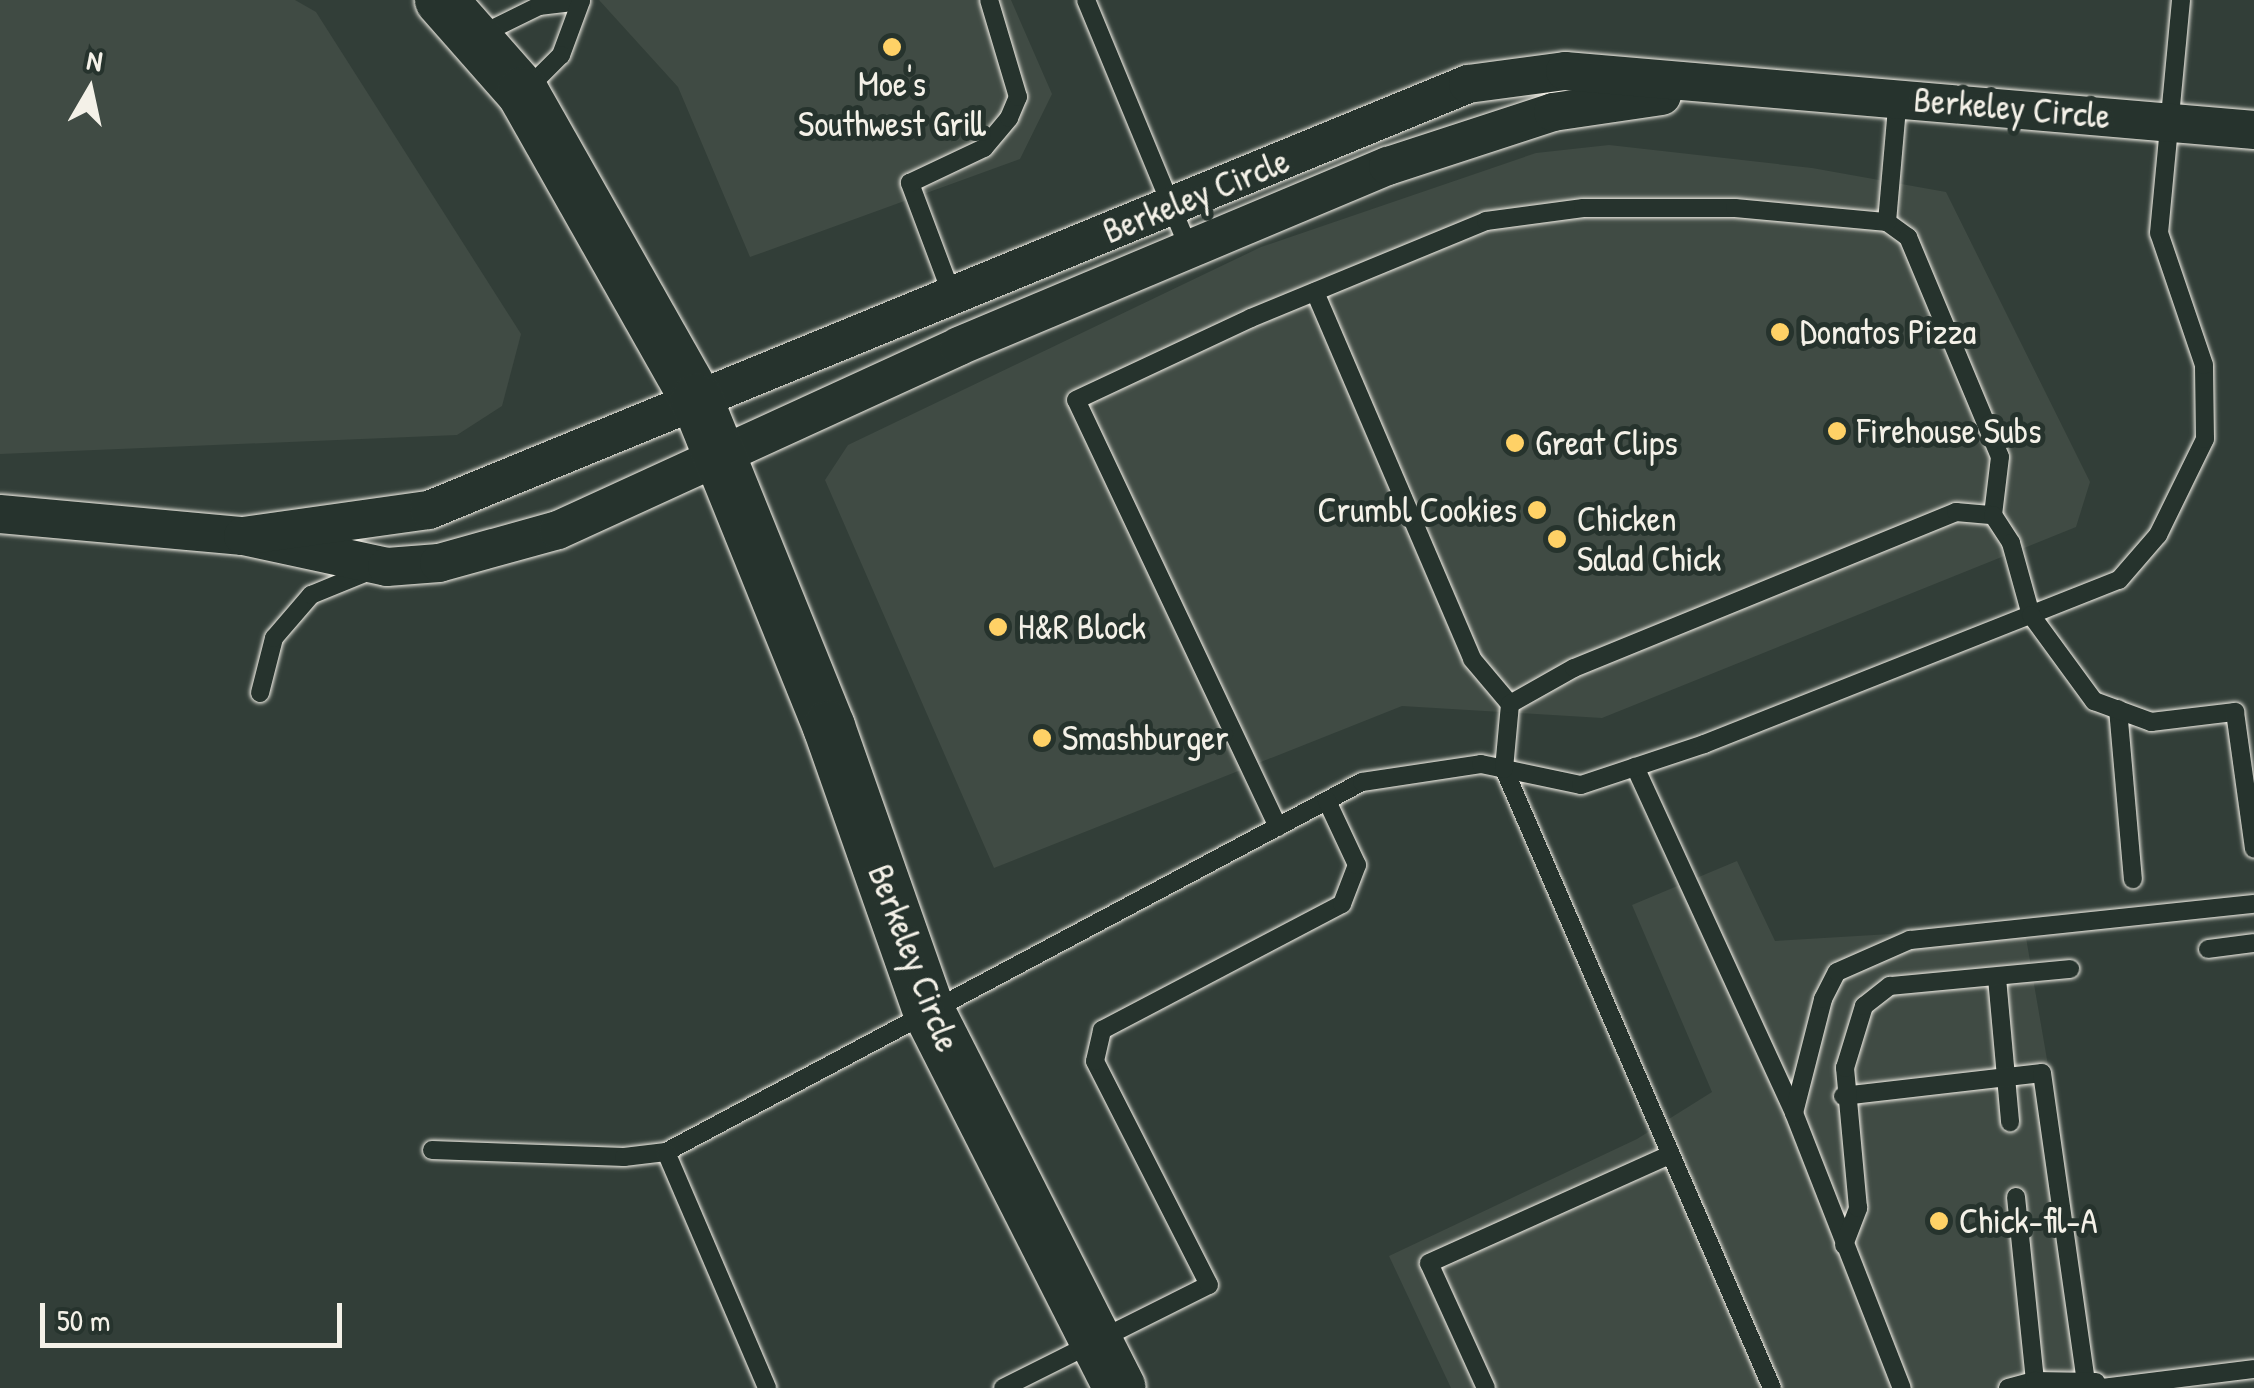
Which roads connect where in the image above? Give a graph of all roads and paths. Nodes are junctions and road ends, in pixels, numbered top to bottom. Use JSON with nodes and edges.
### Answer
{"nodes":[{"id":1,"x":989,"y":0,"type":"edge"},
{"id":2,"x":1086,"y":0,"type":"edge"},
{"id":3,"x":2181,"y":0,"type":"edge"},
{"id":4,"x":582,"y":1,"type":"edge"},
{"id":5,"x":458,"y":19,"type":"edge"},
{"id":6,"x":1711,"y":88,"type":"junction"},
{"id":7,"x":523,"y":93,"type":"junction"},
{"id":8,"x":1898,"y":98,"type":"junction"},
{"id":9,"x":2167,"y":122,"type":"junction"},
{"id":10,"x":2254,"y":130,"type":"edge"},
{"id":11,"x":1175,"y":204,"type":"junction"},
{"id":12,"x":1887,"y":222,"type":"junction"},
{"id":13,"x":1190,"y":249,"type":"junction"},
{"id":14,"x":1315,"y":292,"type":"junction"},
{"id":15,"x":952,"y":296,"type":"junction"},
{"id":16,"x":697,"y":400,"type":"junction"},
{"id":17,"x":716,"y":458,"type":"junction"},
{"id":18,"x":0,"y":514,"type":"edge"},
{"id":19,"x":1993,"y":516,"type":"junction"},
{"id":20,"x":243,"y":536,"type":"junction"},
{"id":21,"x":386,"y":567,"type":"junction"},
{"id":22,"x":2031,"y":615,"type":"junction"},
{"id":23,"x":260,"y":692,"type":"dead end"},
{"id":24,"x":1510,"y":704,"type":"junction"},
{"id":25,"x":2118,"y":710,"type":"junction"},
{"id":26,"x":2245,"y":710,"type":"edge"},
{"id":27,"x":1635,"y":767,"type":"junction"},
{"id":28,"x":1504,"y":769,"type":"junction"},
{"id":29,"x":1327,"y":801,"type":"junction"},
{"id":30,"x":1278,"y":827,"type":"junction"},
{"id":31,"x":2254,"y":848,"type":"edge"},
{"id":32,"x":2133,"y":879,"type":"dead end"},
{"id":33,"x":2254,"y":904,"type":"edge"},
{"id":34,"x":2254,"y":943,"type":"edge"},
{"id":35,"x":2208,"y":950,"type":"dead end"},
{"id":36,"x":2070,"y":969,"type":"dead end"},
{"id":37,"x":1997,"y":978,"type":"junction"},
{"id":38,"x":930,"y":1014,"type":"junction"},
{"id":39,"x":2006,"y":1077,"type":"junction"},
{"id":40,"x":1843,"y":1096,"type":"junction"},
{"id":41,"x":1794,"y":1112,"type":"junction"},
{"id":42,"x":2010,"y":1122,"type":"dead end"},
{"id":43,"x":432,"y":1150,"type":"dead end"},
{"id":44,"x":666,"y":1152,"type":"junction"},
{"id":45,"x":1669,"y":1155,"type":"junction"},
{"id":46,"x":2016,"y":1197,"type":"dead end"},
{"id":47,"x":1844,"y":1245,"type":"junction"},
{"id":48,"x":1108,"y":1367,"type":"edge"},
{"id":49,"x":2254,"y":1369,"type":"edge"},
{"id":50,"x":2035,"y":1381,"type":"junction"},
{"id":51,"x":2100,"y":1384,"type":"edge"},
{"id":52,"x":767,"y":1388,"type":"edge"},
{"id":53,"x":1003,"y":1388,"type":"edge"},
{"id":54,"x":1486,"y":1388,"type":"edge"},
{"id":55,"x":1772,"y":1388,"type":"edge"},
{"id":56,"x":1902,"y":1388,"type":"edge"},
{"id":57,"x":2008,"y":1388,"type":"edge"}],
"edges":[{"from":1,"to":15,"type":"lane"},
{"from":2,"to":11,"type":"lane"},
{"from":3,"to":9,"type":"lane"},
{"from":4,"to":5,"type":"lane"},
{"from":4,"to":7,"type":"lane"},
{"from":5,"to":7,"type":"street","name":"Berkeley Circle"},
{"from":6,"to":8,"type":"street","name":"Berkeley Circle"},
{"from":6,"to":11,"type":"street","name":"Berkeley Circle"},
{"from":6,"to":13,"type":"street","name":"Berkeley Circle"},
{"from":7,"to":16,"type":"street","name":"Berkeley Circle"},
{"from":8,"to":9,"type":"street","name":"Berkeley Circle"},
{"from":8,"to":12,"type":"lane"},
{"from":9,"to":10,"type":"street","name":"Berkeley Circle"},
{"from":9,"to":22,"type":"lane"},
{"from":11,"to":13,"type":"lane"},
{"from":11,"to":15,"type":"street","name":"Berkeley Circle"},
{"from":12,"to":14,"type":"lane"},
{"from":12,"to":19,"type":"lane"},
{"from":13,"to":17,"type":"street","name":"Berkeley Circle"},
{"from":14,"to":24,"type":"lane"},
{"from":14,"to":30,"type":"lane"},
{"from":15,"to":16,"type":"street","name":"Berkeley Circle"},
{"from":16,"to":17,"type":"street","name":"Berkeley Circle"},
{"from":16,"to":20,"type":"street","name":"Berkeley Circle"},
{"from":17,"to":21,"type":"street","name":"Berkeley Circle"},
{"from":17,"to":38,"type":"street","name":"Berkeley Circle"},
{"from":18,"to":20,"type":"street","name":"Berkeley Circle"},
{"from":19,"to":22,"type":"lane"},
{"from":19,"to":24,"type":"lane"},
{"from":20,"to":21,"type":"street","name":"Berkeley Circle"},
{"from":21,"to":23,"type":"lane"},
{"from":22,"to":25,"type":"lane"},
{"from":22,"to":27,"type":"lane"},
{"from":24,"to":28,"type":"lane"},
{"from":25,"to":26,"type":"lane"},
{"from":25,"to":32,"type":"lane"},
{"from":26,"to":31,"type":"lane"},
{"from":27,"to":28,"type":"lane"},
{"from":27,"to":41,"type":"lane"},
{"from":28,"to":29,"type":"lane"},
{"from":28,"to":45,"type":"lane"},
{"from":29,"to":30,"type":"lane"},
{"from":29,"to":48,"type":"lane"},
{"from":30,"to":38,"type":"lane"},
{"from":33,"to":41,"type":"lane"},
{"from":34,"to":35,"type":"lane"},
{"from":36,"to":37,"type":"lane"},
{"from":37,"to":39,"type":"lane"},
{"from":37,"to":40,"type":"lane"},
{"from":38,"to":44,"type":"lane"},
{"from":38,"to":48,"type":"street","name":"Berkeley Circle"},
{"from":39,"to":40,"type":"lane"},
{"from":39,"to":42,"type":"lane"},
{"from":39,"to":51,"type":"lane"},
{"from":40,"to":47,"type":"lane"},
{"from":41,"to":47,"type":"lane"},
{"from":43,"to":44,"type":"lane"},
{"from":44,"to":52,"type":"lane"},
{"from":45,"to":54,"type":"lane"},
{"from":45,"to":55,"type":"lane"},
{"from":46,"to":50,"type":"lane"},
{"from":47,"to":56,"type":"lane"},
{"from":48,"to":53,"type":"lane"},
{"from":49,"to":51,"type":"lane"},
{"from":50,"to":51,"type":"lane"},
{"from":50,"to":57,"type":"lane"}]}
